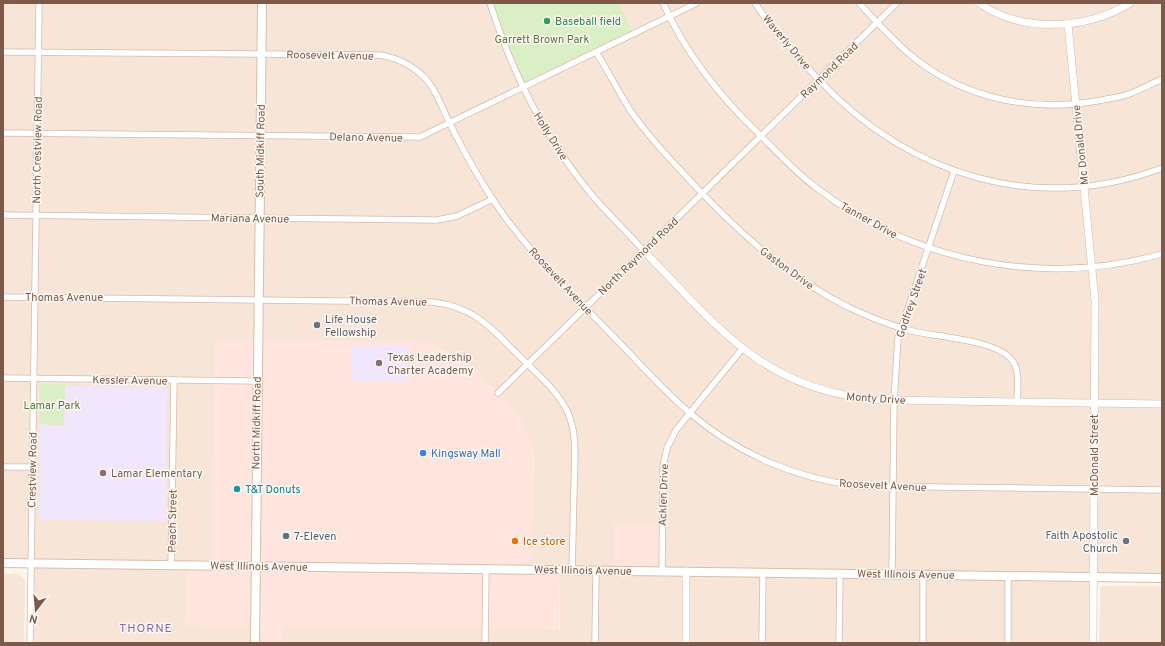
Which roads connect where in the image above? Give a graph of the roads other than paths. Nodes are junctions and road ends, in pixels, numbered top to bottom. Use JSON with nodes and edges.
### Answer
{"nodes":[{"id":1,"x":39,"y":3,"type":"edge"},
{"id":2,"x":262,"y":3,"type":"edge"},
{"id":3,"x":490,"y":3,"type":"edge"},
{"id":4,"x":663,"y":3,"type":"edge"},
{"id":5,"x":697,"y":3,"type":"edge"},
{"id":6,"x":756,"y":3,"type":"edge"},
{"id":7,"x":859,"y":3,"type":"edge"},
{"id":8,"x":897,"y":3,"type":"edge"},
{"id":9,"x":979,"y":3,"type":"edge"},
{"id":10,"x":1130,"y":3,"type":"edge"},
{"id":11,"x":670,"y":16,"type":"junction"},
{"id":12,"x":877,"y":23,"type":"junction"},
{"id":13,"x":1068,"y":24,"type":"junction"},
{"id":14,"x":3,"y":52,"type":"edge"},
{"id":15,"x":38,"y":52,"type":"junction"},
{"id":16,"x":596,"y":52,"type":"junction"},
{"id":17,"x":261,"y":54,"type":"junction"},
{"id":18,"x":1162,"y":79,"type":"edge"},
{"id":19,"x":820,"y":80,"type":"junction"},
{"id":20,"x":523,"y":88,"type":"junction"},
{"id":21,"x":1076,"y":105,"type":"junction"},
{"id":22,"x":449,"y":124,"type":"junction"},
{"id":23,"x":3,"y":133,"type":"edge"},
{"id":24,"x":37,"y":134,"type":"junction"},
{"id":25,"x":260,"y":136,"type":"junction"},
{"id":26,"x":761,"y":136,"type":"junction"},
{"id":27,"x":1162,"y":168,"type":"edge"},
{"id":28,"x":954,"y":171,"type":"junction"},
{"id":29,"x":1084,"y":186,"type":"junction"},
{"id":30,"x":703,"y":194,"type":"junction"},
{"id":31,"x":493,"y":199,"type":"junction"},
{"id":32,"x":3,"y":215,"type":"edge"},
{"id":33,"x":36,"y":215,"type":"junction"},
{"id":34,"x":259,"y":218,"type":"junction"},
{"id":35,"x":928,"y":248,"type":"junction"},
{"id":36,"x":643,"y":250,"type":"junction"},
{"id":37,"x":1162,"y":254,"type":"edge"},
{"id":38,"x":1093,"y":267,"type":"junction"},
{"id":39,"x":3,"y":297,"type":"edge"},
{"id":40,"x":35,"y":297,"type":"junction"},
{"id":41,"x":257,"y":299,"type":"junction"},
{"id":42,"x":585,"y":307,"type":"junction"},
{"id":43,"x":902,"y":328,"type":"junction"},
{"id":44,"x":742,"y":349,"type":"junction"},
{"id":45,"x":527,"y":364,"type":"junction"},
{"id":46,"x":3,"y":378,"type":"edge"},
{"id":47,"x":34,"y":379,"type":"junction"},
{"id":48,"x":174,"y":380,"type":"junction"},
{"id":49,"x":256,"y":381,"type":"junction"},
{"id":50,"x":498,"y":393,"type":"dead end"},
{"id":51,"x":894,"y":401,"type":"junction"},
{"id":52,"x":1016,"y":403,"type":"junction"},
{"id":53,"x":1094,"y":403,"type":"junction"},
{"id":54,"x":1162,"y":404,"type":"edge"},
{"id":55,"x":690,"y":413,"type":"junction"},
{"id":56,"x":3,"y":467,"type":"edge"},
{"id":57,"x":32,"y":467,"type":"junction"},
{"id":58,"x":893,"y":487,"type":"junction"},
{"id":59,"x":1094,"y":490,"type":"junction"},
{"id":60,"x":1162,"y":490,"type":"edge"},
{"id":61,"x":3,"y":564,"type":"edge"},
{"id":62,"x":31,"y":564,"type":"junction"},
{"id":63,"x":171,"y":565,"type":"junction"},
{"id":64,"x":255,"y":566,"type":"junction"},
{"id":65,"x":486,"y":568,"type":"junction"},
{"id":66,"x":572,"y":570,"type":"junction"},
{"id":67,"x":596,"y":570,"type":"junction"},
{"id":68,"x":662,"y":571,"type":"junction"},
{"id":69,"x":686,"y":571,"type":"junction"},
{"id":70,"x":763,"y":572,"type":"junction"},
{"id":71,"x":840,"y":573,"type":"junction"},
{"id":72,"x":892,"y":574,"type":"junction"},
{"id":73,"x":924,"y":574,"type":"junction"},
{"id":74,"x":1008,"y":576,"type":"junction"},
{"id":75,"x":1094,"y":576,"type":"junction"},
{"id":76,"x":1162,"y":578,"type":"edge"},
{"id":77,"x":30,"y":643,"type":"edge"},
{"id":78,"x":255,"y":643,"type":"edge"},
{"id":79,"x":485,"y":643,"type":"edge"},
{"id":80,"x":595,"y":643,"type":"edge"},
{"id":81,"x":686,"y":643,"type":"edge"},
{"id":82,"x":762,"y":643,"type":"edge"},
{"id":83,"x":839,"y":643,"type":"edge"},
{"id":84,"x":923,"y":643,"type":"edge"},
{"id":85,"x":1008,"y":643,"type":"edge"},
{"id":86,"x":1093,"y":643,"type":"edge"}],
"edges":[{"from":1,"to":15,"type":"street","name":"North Crestview Road"},
{"from":2,"to":17,"type":"main road","name":"South Midkiff Road"},
{"from":3,"to":20,"type":"street","name":"Holly Drive"},
{"from":4,"to":11,"type":"street","name":"Tanner Drive"},
{"from":5,"to":11,"type":"street","name":"Delano Avenue"},
{"from":6,"to":19,"type":"street","name":"Waverly Drive"},
{"from":7,"to":12,"type":"street"},
{"from":8,"to":12,"type":"street","name":"Raymond Road"},
{"from":9,"to":13,"type":"street"},
{"from":10,"to":13,"type":"street"},
{"from":11,"to":16,"type":"street","name":"Delano Avenue"},
{"from":11,"to":26,"type":"street","name":"Tanner Drive"},
{"from":12,"to":19,"type":"street","name":"Raymond Road"},
{"from":12,"to":21,"type":"street"},
{"from":13,"to":21,"type":"street","name":"Mc Donald Drive"},
{"from":14,"to":15,"type":"street","name":"Roosevelt Avenue"},
{"from":15,"to":17,"type":"street","name":"Roosevelt Avenue"},
{"from":15,"to":24,"type":"street","name":"North Crestview Road"},
{"from":16,"to":20,"type":"street","name":"Delano Avenue"},
{"from":16,"to":30,"type":"street","name":"Gaston Drive"},
{"from":17,"to":22,"type":"street","name":"Roosevelt Avenue"},
{"from":17,"to":25,"type":"main road","name":"South Midkiff Road"},
{"from":18,"to":21,"type":"street"},
{"from":19,"to":26,"type":"street","name":"Raymond Road"},
{"from":19,"to":28,"type":"street","name":"Waverly Drive"},
{"from":20,"to":22,"type":"street","name":"Delano Avenue"},
{"from":20,"to":36,"type":"street","name":"Holly Drive"},
{"from":21,"to":29,"type":"street","name":"Mc Donald Drive"},
{"from":22,"to":25,"type":"street","name":"Delano Avenue"},
{"from":22,"to":31,"type":"street","name":"Roosevelt Avenue"},
{"from":23,"to":24,"type":"street","name":"Delano Avenue"},
{"from":24,"to":25,"type":"street","name":"Delano Avenue"},
{"from":24,"to":33,"type":"street","name":"North Crestview Road"},
{"from":25,"to":34,"type":"main road","name":"South Midkiff Road"},
{"from":26,"to":30,"type":"street","name":"North Raymond Road"},
{"from":26,"to":35,"type":"street","name":"Tanner Drive"},
{"from":27,"to":29,"type":"street","name":"Waverly Drive"},
{"from":28,"to":29,"type":"street","name":"Waverly Drive"},
{"from":28,"to":35,"type":"street"},
{"from":29,"to":38,"type":"street","name":"Mc Donald Drive"},
{"from":30,"to":36,"type":"street","name":"North Raymond Road"},
{"from":30,"to":43,"type":"street","name":"Gaston Drive"},
{"from":31,"to":34,"type":"street","name":"Mariana Avenue"},
{"from":31,"to":42,"type":"street","name":"Roosevelt Avenue"},
{"from":32,"to":33,"type":"street","name":"Mariana Avenue"},
{"from":33,"to":34,"type":"street","name":"Mariana Avenue"},
{"from":33,"to":40,"type":"street","name":"North Crestview Road"},
{"from":34,"to":41,"type":"main road","name":"South Midkiff Road"},
{"from":35,"to":38,"type":"street","name":"Tanner Drive"},
{"from":35,"to":43,"type":"street","name":"Godfrey Street"},
{"from":36,"to":42,"type":"street","name":"North Raymond Road"},
{"from":36,"to":44,"type":"street","name":"Monty Drive"},
{"from":37,"to":38,"type":"street","name":"Tanner Drive"},
{"from":38,"to":53,"type":"street","name":"McDonald Street"},
{"from":39,"to":40,"type":"street","name":"Thomas Avenue"},
{"from":40,"to":41,"type":"street","name":"Thomas Avenue"},
{"from":40,"to":47,"type":"street","name":"Crestview Road"},
{"from":41,"to":45,"type":"street","name":"Thomas Avenue"},
{"from":41,"to":49,"type":"main road","name":"North Midkiff Road"},
{"from":42,"to":45,"type":"street","name":"North Raymond Road"},
{"from":42,"to":55,"type":"street","name":"Roosevelt Avenue"},
{"from":43,"to":51,"type":"street","name":"Godfrey Street"},
{"from":43,"to":52,"type":"street","name":"Gaston Drive"},
{"from":44,"to":51,"type":"street","name":"Monty Drive"},
{"from":44,"to":55,"type":"street","name":"Acklen Drive"},
{"from":45,"to":50,"type":"street","name":"North Raymond Road"},
{"from":45,"to":66,"type":"street","name":"Thomas Avenue"},
{"from":46,"to":47,"type":"street","name":"Kessler Avenue"},
{"from":47,"to":48,"type":"street","name":"Kessler Avenue"},
{"from":47,"to":57,"type":"street","name":"Crestview Road"},
{"from":48,"to":49,"type":"street","name":"Kessler Avenue"},
{"from":48,"to":63,"type":"street","name":"Peach Street"},
{"from":49,"to":64,"type":"main road","name":"North Midkiff Road"},
{"from":51,"to":52,"type":"street","name":"Monty Drive"},
{"from":51,"to":58,"type":"street","name":"Godfrey Street"},
{"from":52,"to":53,"type":"street","name":"Monty Drive"},
{"from":53,"to":54,"type":"street","name":"Monty Drive"},
{"from":53,"to":59,"type":"street","name":"McDonald Street"},
{"from":55,"to":58,"type":"street","name":"Roosevelt Avenue"},
{"from":55,"to":68,"type":"street","name":"Acklen Drive"},
{"from":56,"to":57,"type":"street"},
{"from":57,"to":62,"type":"street","name":"Crestview Road"},
{"from":58,"to":59,"type":"street","name":"Roosevelt Avenue"},
{"from":58,"to":72,"type":"street","name":"Godfrey Street"},
{"from":59,"to":60,"type":"street","name":"Roosevelt Avenue"},
{"from":59,"to":75,"type":"street","name":"McDonald Street"},
{"from":61,"to":62,"type":"main road","name":"West Illinois Avenue"},
{"from":62,"to":63,"type":"main road","name":"West Illinois Avenue"},
{"from":62,"to":77,"type":"street","name":"Crestview Road"},
{"from":63,"to":64,"type":"main road","name":"West Illinois Avenue"},
{"from":64,"to":65,"type":"main road","name":"West Illinois Avenue"},
{"from":64,"to":78,"type":"main road","name":"North Midkiff Road"},
{"from":65,"to":66,"type":"main road","name":"West Illinois Avenue"},
{"from":65,"to":79,"type":"street"},
{"from":66,"to":67,"type":"main road","name":"West Illinois Avenue"},
{"from":67,"to":68,"type":"main road","name":"West Illinois Avenue"},
{"from":67,"to":80,"type":"street"},
{"from":68,"to":69,"type":"main road","name":"West Illinois Avenue"},
{"from":69,"to":70,"type":"main road","name":"West Illinois Avenue"},
{"from":69,"to":81,"type":"street"},
{"from":70,"to":71,"type":"main road","name":"West Illinois Avenue"},
{"from":70,"to":82,"type":"street"},
{"from":71,"to":72,"type":"main road","name":"West Illinois Avenue"},
{"from":71,"to":83,"type":"street"},
{"from":72,"to":73,"type":"main road","name":"West Illinois Avenue"},
{"from":73,"to":74,"type":"main road","name":"West Illinois Avenue"},
{"from":73,"to":84,"type":"street"},
{"from":74,"to":75,"type":"main road","name":"West Illinois Avenue"},
{"from":74,"to":85,"type":"street"},
{"from":75,"to":76,"type":"main road","name":"West Illinois Avenue"},
{"from":75,"to":86,"type":"street","name":"McDonald Street"}]}
